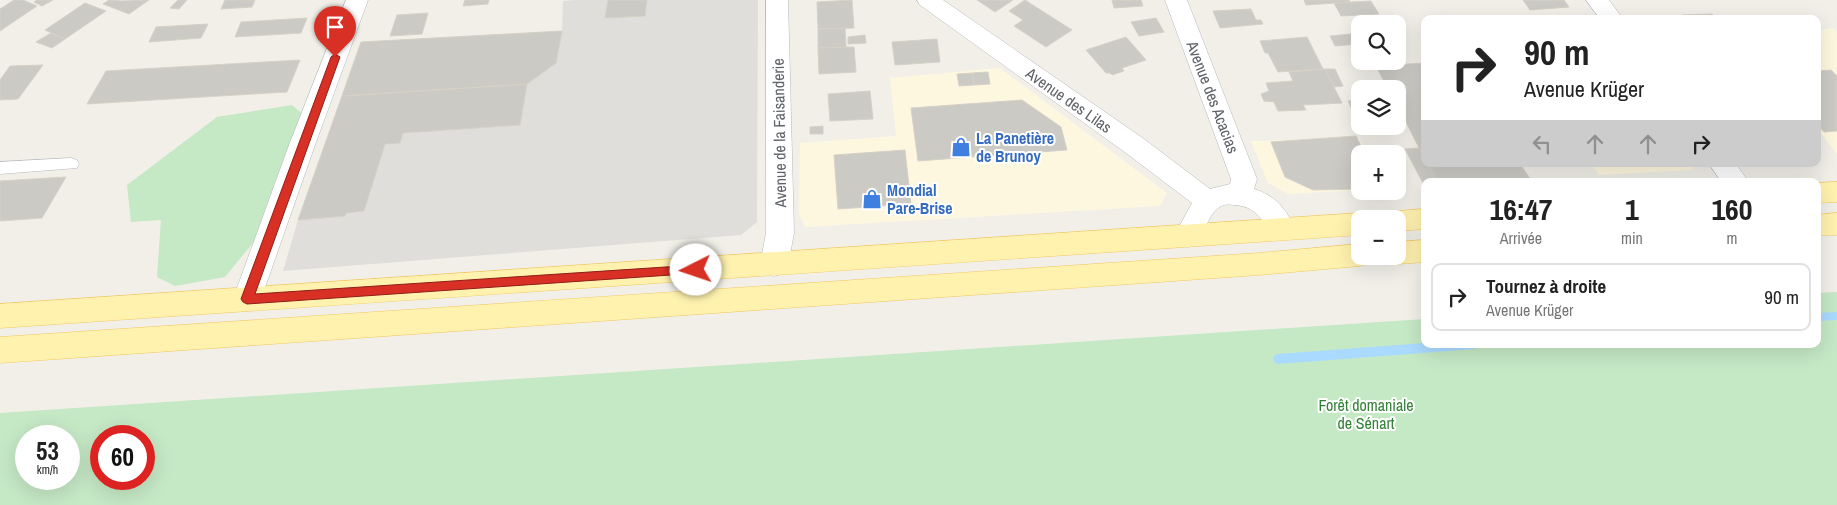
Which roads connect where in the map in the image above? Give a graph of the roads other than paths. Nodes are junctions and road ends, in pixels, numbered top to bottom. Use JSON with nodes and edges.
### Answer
{"nodes":[{"id":1,"x":357,"y":0,"type":"edge"},
{"id":2,"x":777,"y":0,"type":"edge"},
{"id":3,"x":928,"y":0,"type":"edge"},
{"id":4,"x":1176,"y":0,"type":"edge"},
{"id":5,"x":1597,"y":0,"type":"edge"},
{"id":6,"x":1609,"y":15,"type":"edge"},
{"id":7,"x":71,"y":164,"type":"dead end"},
{"id":8,"x":1724,"y":167,"type":"edge"},
{"id":9,"x":0,"y":168,"type":"edge"},
{"id":10,"x":1732,"y":178,"type":"edge"},
{"id":11,"x":1837,"y":192,"type":"edge"},
{"id":12,"x":1240,"y":194,"type":"junction"},
{"id":13,"x":1821,"y":194,"type":"edge"},
{"id":14,"x":1208,"y":201,"type":"junction"},
{"id":15,"x":1421,"y":219,"type":"edge"},
{"id":16,"x":1406,"y":220,"type":"edge"},
{"id":17,"x":1351,"y":224,"type":"edge"},
{"id":18,"x":1837,"y":224,"type":"edge"},
{"id":19,"x":1821,"y":225,"type":"edge"},
{"id":20,"x":1282,"y":228,"type":"junction"},
{"id":21,"x":1188,"y":236,"type":"junction"},
{"id":22,"x":1421,"y":251,"type":"edge"},
{"id":23,"x":1406,"y":252,"type":"edge"},
{"id":24,"x":1351,"y":256,"type":"edge"},
{"id":25,"x":774,"y":265,"type":"junction"},
{"id":26,"x":247,"y":299,"type":"junction"},
{"id":27,"x":0,"y":316,"type":"edge"},
{"id":28,"x":0,"y":350,"type":"edge"}],
"edges":[{"from":1,"to":26,"type":"street"},
{"from":2,"to":25,"type":"street","name":"Avenue de la Faisanderie"},
{"from":3,"to":14,"type":"street","name":"Avenue des Lilas"},
{"from":4,"to":12,"type":"street","name":"Avenue des Acacias"},
{"from":5,"to":6,"type":"street"},
{"from":7,"to":9,"type":"lane"},
{"from":8,"to":10,"type":"street"},
{"from":11,"to":13,"type":"main road"},
{"from":12,"to":14,"type":"street"},
{"from":12,"to":20,"type":"street"},
{"from":14,"to":21,"type":"street"},
{"from":15,"to":16,"type":"main road"},
{"from":17,"to":20,"type":"main road"},
{"from":18,"to":19,"type":"main road"},
{"from":20,"to":21,"type":"main road"},
{"from":21,"to":25,"type":"main road"},
{"from":22,"to":23,"type":"main road"},
{"from":24,"to":28,"type":"main road"},
{"from":25,"to":26,"type":"main road"},
{"from":26,"to":27,"type":"main road"}]}
